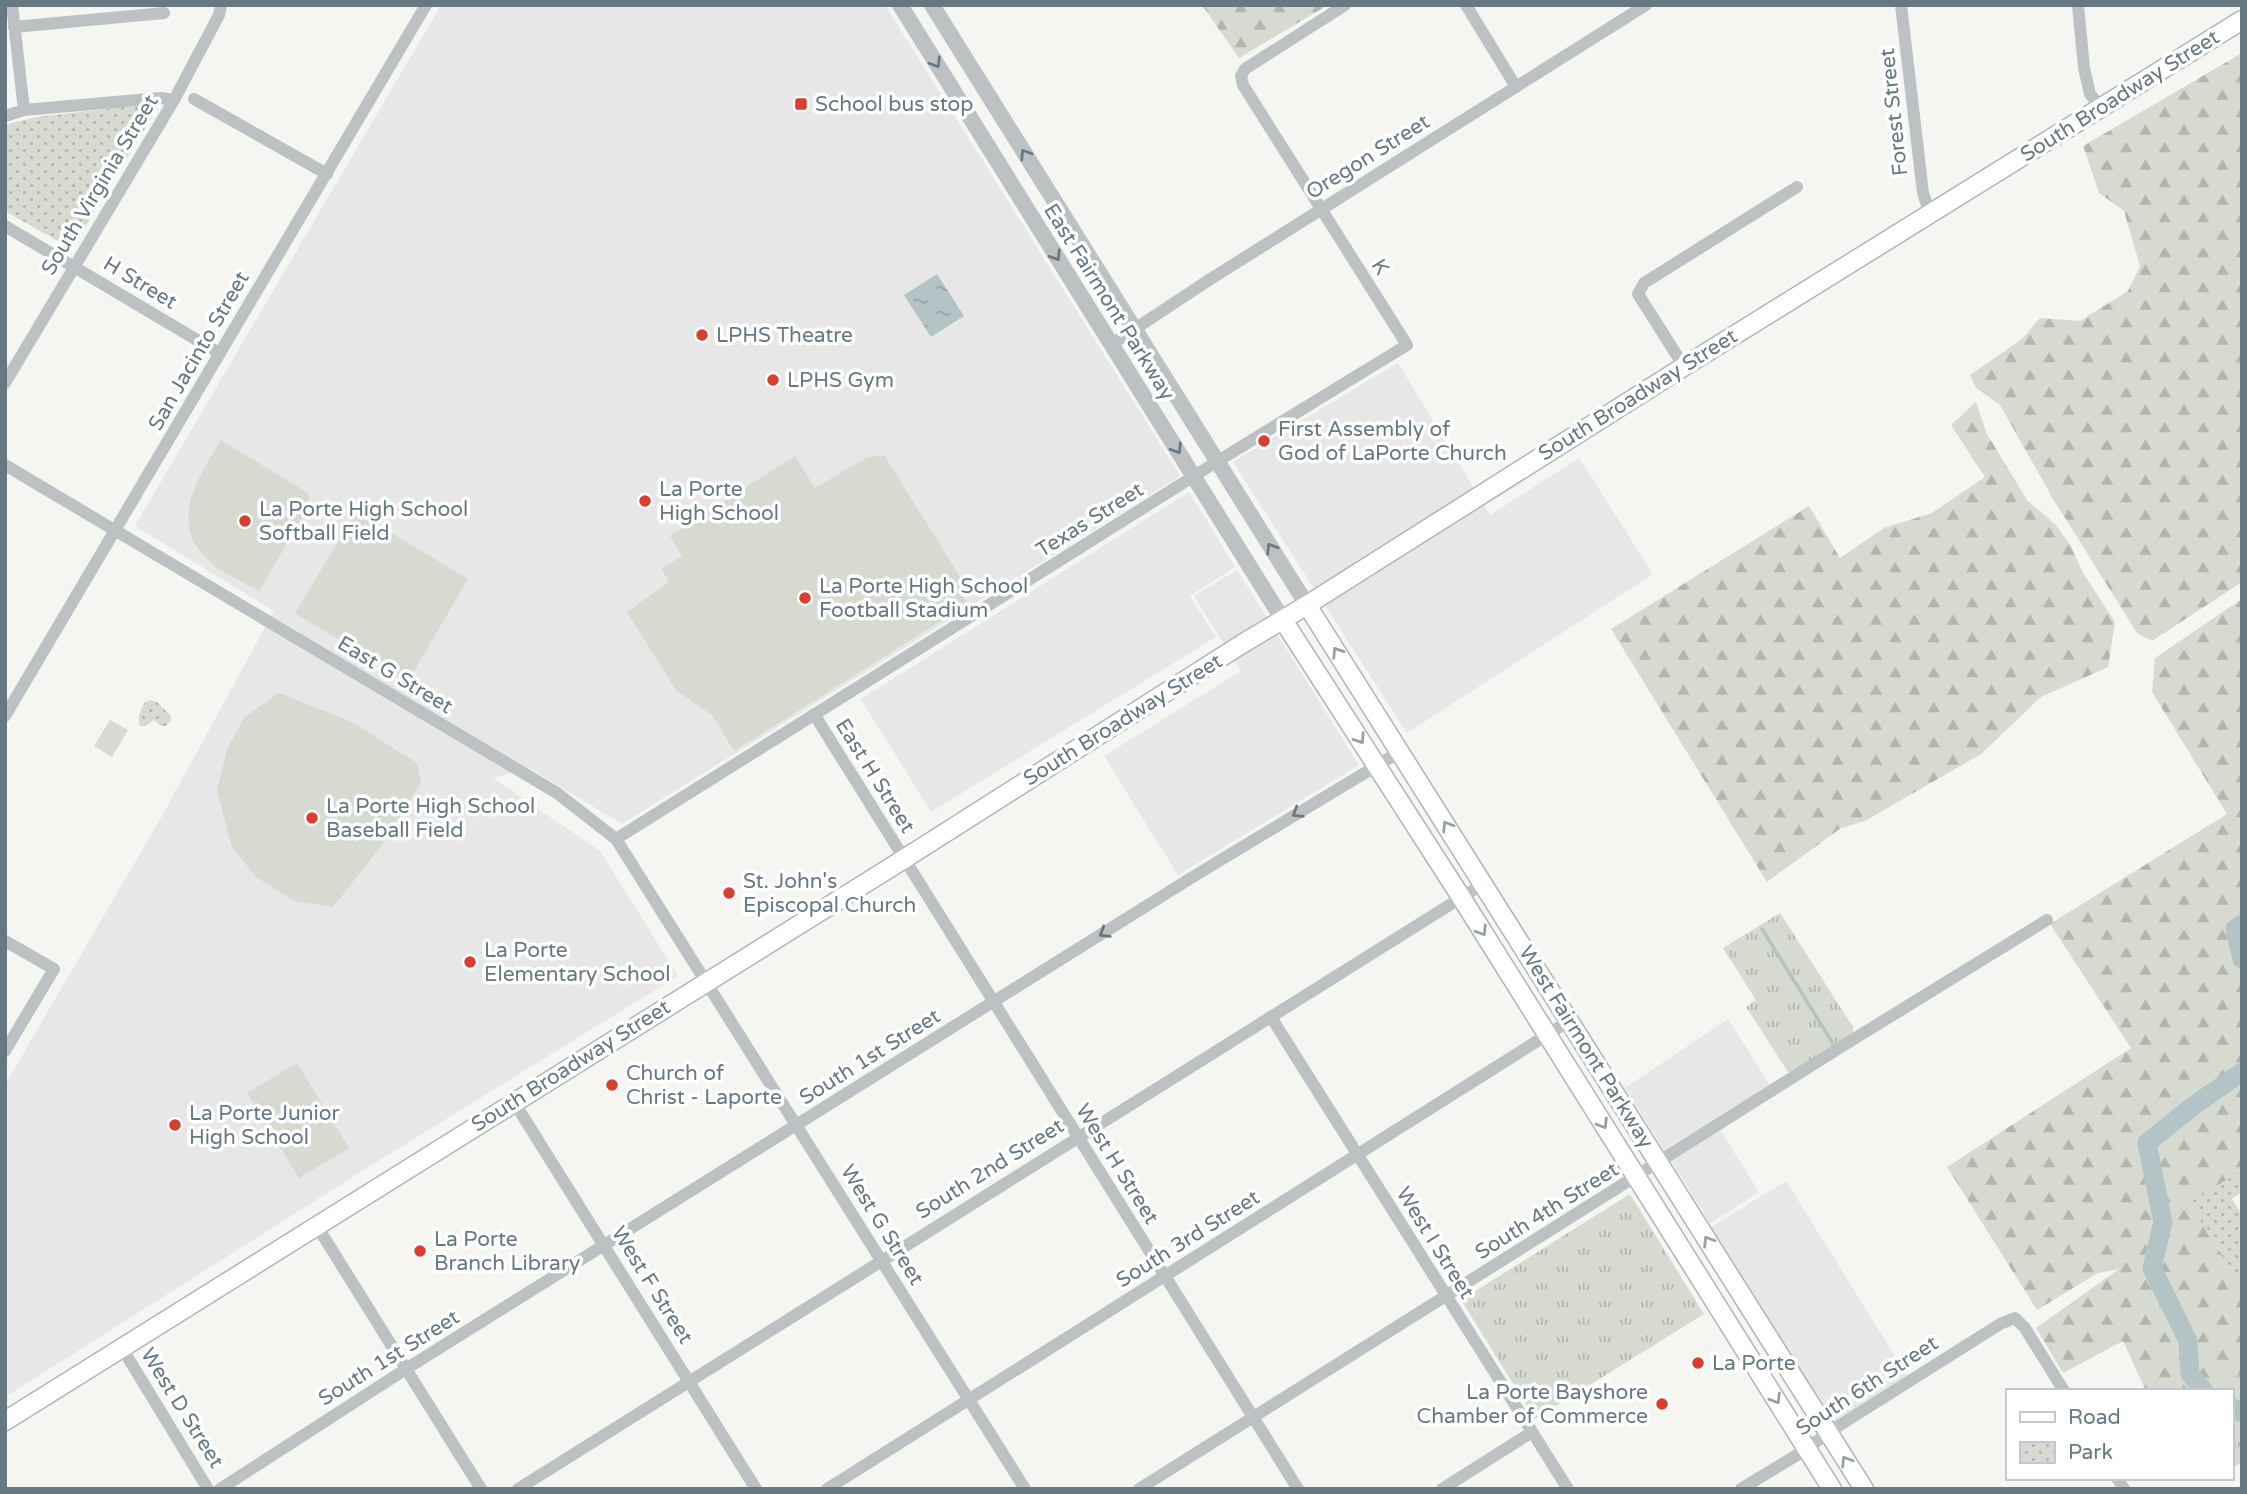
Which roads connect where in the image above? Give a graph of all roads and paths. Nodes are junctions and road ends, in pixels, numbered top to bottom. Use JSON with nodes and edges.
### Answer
{"nodes":[{"id":1,"x":12,"y":5,"type":"edge"},
{"id":2,"x":221,"y":5,"type":"edge"},
{"id":3,"x":426,"y":5,"type":"edge"},
{"id":4,"x":900,"y":5,"type":"edge"},
{"id":5,"x":932,"y":5,"type":"edge"},
{"id":6,"x":1345,"y":5,"type":"edge"},
{"id":7,"x":1465,"y":5,"type":"edge"},
{"id":8,"x":1646,"y":5,"type":"edge"},
{"id":9,"x":1901,"y":5,"type":"edge"},
{"id":10,"x":2078,"y":5,"type":"edge"},
{"id":11,"x":164,"y":13,"type":"dead end"},
{"id":12,"x":2242,"y":20,"type":"edge"},
{"id":13,"x":14,"y":27,"type":"junction"},
{"id":14,"x":1516,"y":87,"type":"junction"},
{"id":15,"x":194,"y":99,"type":"dead end"},
{"id":16,"x":174,"y":100,"type":"junction"},
{"id":17,"x":2101,"y":108,"type":"junction"},
{"id":18,"x":24,"y":110,"type":"junction"},
{"id":19,"x":5,"y":116,"type":"edge"},
{"id":20,"x":327,"y":174,"type":"junction"},
{"id":21,"x":1040,"y":178,"type":"junction"},
{"id":22,"x":1797,"y":187,"type":"dead end"},
{"id":23,"x":1015,"y":191,"type":"junction"},
{"id":24,"x":1321,"y":210,"type":"junction"},
{"id":25,"x":1930,"y":214,"type":"junction"},
{"id":26,"x":5,"y":226,"type":"edge"},
{"id":27,"x":73,"y":266,"type":"junction"},
{"id":28,"x":1135,"y":328,"type":"junction"},
{"id":29,"x":1112,"y":344,"type":"junction"},
{"id":30,"x":1407,"y":345,"type":"joint"},
{"id":31,"x":219,"y":353,"type":"junction"},
{"id":32,"x":1688,"y":364,"type":"junction"},
{"id":33,"x":5,"y":383,"type":"edge"},
{"id":34,"x":1218,"y":461,"type":"junction"},
{"id":35,"x":5,"y":466,"type":"edge"},
{"id":36,"x":1194,"y":477,"type":"junction"},
{"id":37,"x":116,"y":531,"type":"junction"},
{"id":38,"x":1307,"y":605,"type":"junction"},
{"id":39,"x":1283,"y":620,"type":"junction"},
{"id":40,"x":1356,"y":682,"type":"junction"},
{"id":41,"x":1333,"y":698,"type":"junction"},
{"id":42,"x":7,"y":710,"type":"edge"},
{"id":43,"x":814,"y":714,"type":"junction"},
{"id":44,"x":1401,"y":751,"type":"junction"},
{"id":45,"x":1376,"y":764,"type":"junction"},
{"id":46,"x":616,"y":839,"type":"junction"},
{"id":47,"x":904,"y":859,"type":"junction"},
{"id":48,"x":1483,"y":884,"type":"junction"},
{"id":49,"x":1461,"y":897,"type":"junction"},
{"id":50,"x":2047,"y":920,"type":"dead end"},
{"id":51,"x":5,"y":941,"type":"edge"},
{"id":52,"x":706,"y":981,"type":"junction"},
{"id":53,"x":993,"y":1003,"type":"junction"},
{"id":54,"x":1271,"y":1017,"type":"junction"},
{"id":55,"x":1569,"y":1021,"type":"junction"},
{"id":56,"x":1547,"y":1035,"type":"junction"},
{"id":57,"x":5,"y":1051,"type":"edge"},
{"id":58,"x":514,"y":1101,"type":"junction"},
{"id":59,"x":797,"y":1126,"type":"junction"},
{"id":60,"x":1077,"y":1137,"type":"junction"},
{"id":61,"x":1357,"y":1155,"type":"junction"},
{"id":62,"x":1659,"y":1163,"type":"junction"},
{"id":63,"x":1636,"y":1177,"type":"junction"},
{"id":64,"x":317,"y":1226,"type":"junction"},
{"id":65,"x":604,"y":1245,"type":"junction"},
{"id":66,"x":882,"y":1261,"type":"junction"},
{"id":67,"x":1165,"y":1276,"type":"junction"},
{"id":68,"x":1447,"y":1297,"type":"junction"},
{"id":69,"x":1744,"y":1298,"type":"junction"},
{"id":70,"x":1722,"y":1313,"type":"junction"},
{"id":71,"x":122,"y":1348,"type":"junction"},
{"id":72,"x":406,"y":1369,"type":"junction"},
{"id":73,"x":689,"y":1381,"type":"junction"},
{"id":74,"x":2063,"y":1389,"type":"edge"},
{"id":75,"x":970,"y":1400,"type":"junction"},
{"id":76,"x":1253,"y":1416,"type":"junction"},
{"id":77,"x":5,"y":1422,"type":"edge"},
{"id":78,"x":1532,"y":1432,"type":"junction"},
{"id":79,"x":1829,"y":1432,"type":"junction"},
{"id":80,"x":1807,"y":1449,"type":"junction"},
{"id":81,"x":208,"y":1489,"type":"edge"},
{"id":82,"x":220,"y":1489,"type":"edge"},
{"id":83,"x":481,"y":1489,"type":"edge"},
{"id":84,"x":518,"y":1489,"type":"edge"},
{"id":85,"x":756,"y":1489,"type":"edge"},
{"id":86,"x":827,"y":1489,"type":"edge"},
{"id":87,"x":1025,"y":1489,"type":"edge"},
{"id":88,"x":1139,"y":1489,"type":"edge"},
{"id":89,"x":1298,"y":1489,"type":"edge"},
{"id":90,"x":1442,"y":1489,"type":"edge"},
{"id":91,"x":1568,"y":1489,"type":"edge"},
{"id":92,"x":1741,"y":1489,"type":"edge"},
{"id":93,"x":1832,"y":1489,"type":"edge"},
{"id":94,"x":1864,"y":1489,"type":"edge"}],
"edges":[{"from":1,"to":13,"type":"street"},
{"from":2,"to":16,"type":"street","name":"South Virginia Street"},
{"from":3,"to":20,"type":"street","name":"San Jacinto Street"},
{"from":4,"to":23,"type":"street","name":"East Fairmont Parkway","one_way":true},
{"from":21,"to":5,"type":"street","name":"East Fairmont Parkway","one_way":true},
{"from":6,"to":24,"type":"street","name":"K"},
{"from":7,"to":14,"type":"street"},
{"from":8,"to":14,"type":"street","name":"Oregon Street"},
{"from":9,"to":25,"type":"street","name":"Forest Street"},
{"from":10,"to":17,"type":"street"},
{"from":11,"to":13,"type":"street"},
{"from":12,"to":17,"type":"main road","name":"South Broadway Street"},
{"from":13,"to":18,"type":"street"},
{"from":14,"to":24,"type":"street","name":"Oregon Street"},
{"from":15,"to":20,"type":"street"},
{"from":16,"to":18,"type":"street"},
{"from":16,"to":27,"type":"street","name":"South Virginia Street"},
{"from":17,"to":25,"type":"main road","name":"South Broadway Street"},
{"from":18,"to":19,"type":"street"},
{"from":20,"to":31,"type":"street","name":"San Jacinto Street"},
{"from":21,"to":23,"type":"street"},
{"from":21,"to":28,"type":"street","name":"East Fairmont Parkway"},
{"from":22,"to":32,"type":"street"},
{"from":23,"to":29,"type":"street","name":"East Fairmont Parkway","one_way":true},
{"from":24,"to":28,"type":"street","name":"Oregon Street"},
{"from":24,"to":30,"type":"street","name":"K"},
{"from":25,"to":32,"type":"main road","name":"South Broadway Street"},
{"from":26,"to":27,"type":"street","name":"H Street"},
{"from":27,"to":31,"type":"street","name":"H Street"},
{"from":27,"to":33,"type":"street","name":"South Virginia Street"},
{"from":28,"to":29,"type":"street","name":"Oregon Street"},
{"from":28,"to":34,"type":"street","name":"East Fairmont Parkway"},
{"from":29,"to":36,"type":"street","name":"East Fairmont Parkway","one_way":true},
{"from":30,"to":34,"type":"street","name":"Texas Street"},
{"from":31,"to":37,"type":"street","name":"San Jacinto Street"},
{"from":32,"to":38,"type":"main road","name":"South Broadway Street"},
{"from":34,"to":36,"type":"street","name":"Texas Street"},
{"from":38,"to":34,"type":"street","name":"East Fairmont Parkway","one_way":true},
{"from":35,"to":37,"type":"street","name":"East G Street"},
{"from":36,"to":39,"type":"street","name":"East Fairmont Parkway"},
{"from":36,"to":43,"type":"street","name":"Texas Street"},
{"from":37,"to":42,"type":"street","name":"San Jacinto Street"},
{"from":37,"to":46,"type":"street","name":"East G Street"},
{"from":38,"to":39,"type":"main road","name":"South Broadway Street"},
{"from":40,"to":38,"type":"main road","name":"West Fairmont Parkway","one_way":true},
{"from":39,"to":41,"type":"main road","name":"West Fairmont Parkway"},
{"from":39,"to":47,"type":"main road","name":"South Broadway Street"},
{"from":40,"to":41,"type":"main road"},
{"from":40,"to":44,"type":"main road","name":"West Fairmont Parkway"},
{"from":41,"to":45,"type":"main road","name":"West Fairmont Parkway","one_way":true},
{"from":43,"to":46,"type":"street","name":"Texas Street"},
{"from":43,"to":47,"type":"street","name":"East H Street"},
{"from":44,"to":45,"type":"street","name":"South 1st Street"},
{"from":48,"to":44,"type":"main road","name":"West Fairmont Parkway","one_way":true},
{"from":45,"to":49,"type":"main road","name":"West Fairmont Parkway"},
{"from":45,"to":53,"type":"street","name":"South 1st Street","one_way":true},
{"from":46,"to":52,"type":"street","name":"East G Street"},
{"from":47,"to":52,"type":"main road","name":"South Broadway Street"},
{"from":47,"to":53,"type":"street","name":"West H Street"},
{"from":48,"to":49,"type":"street","name":"South 2nd Street"},
{"from":48,"to":55,"type":"main road","name":"West Fairmont Parkway"},
{"from":49,"to":54,"type":"street","name":"South 2nd Street"},
{"from":49,"to":56,"type":"main road","name":"West Fairmont Parkway","one_way":true},
{"from":50,"to":62,"type":"street","name":"South 4th Street"},
{"from":51,"to":57,"type":"street"},
{"from":52,"to":58,"type":"main road","name":"South Broadway Street"},
{"from":52,"to":59,"type":"street","name":"West G Street"},
{"from":53,"to":59,"type":"street","name":"South 1st Street"},
{"from":53,"to":60,"type":"street","name":"West H Street"},
{"from":54,"to":60,"type":"street","name":"South 2nd Street"},
{"from":54,"to":61,"type":"street","name":"West I Street"},
{"from":55,"to":56,"type":"street","name":"South 3rd Street"},
{"from":55,"to":62,"type":"main road","name":"West Fairmont Parkway"},
{"from":56,"to":61,"type":"street","name":"South 3rd Street"},
{"from":56,"to":63,"type":"main road","name":"West Fairmont Parkway","one_way":true},
{"from":58,"to":64,"type":"main road","name":"South Broadway Street"},
{"from":58,"to":65,"type":"street","name":"West F Street"},
{"from":59,"to":65,"type":"street","name":"South 1st Street"},
{"from":59,"to":66,"type":"street","name":"West G Street"},
{"from":60,"to":66,"type":"street","name":"South 2nd Street"},
{"from":60,"to":67,"type":"street","name":"West H Street"},
{"from":61,"to":67,"type":"street","name":"South 3rd Street"},
{"from":61,"to":68,"type":"street","name":"West I Street"},
{"from":62,"to":63,"type":"street","name":"South 4th Street"},
{"from":69,"to":62,"type":"main road","name":"West Fairmont Parkway","one_way":true},
{"from":63,"to":68,"type":"street","name":"South 4th Street"},
{"from":63,"to":70,"type":"main road","name":"West Fairmont Parkway"},
{"from":64,"to":71,"type":"main road","name":"South Broadway Street"},
{"from":64,"to":72,"type":"street"},
{"from":65,"to":72,"type":"street","name":"South 1st Street"},
{"from":65,"to":73,"type":"street","name":"West F Street"},
{"from":66,"to":73,"type":"street","name":"South 2nd Street"},
{"from":66,"to":75,"type":"street","name":"West G Street"},
{"from":67,"to":75,"type":"street","name":"South 3rd Street"},
{"from":67,"to":76,"type":"street","name":"West H Street"},
{"from":68,"to":76,"type":"street","name":"South 4th Street"},
{"from":68,"to":78,"type":"street","name":"West I Street"},
{"from":69,"to":70,"type":"main road"},
{"from":69,"to":79,"type":"main road","name":"West Fairmont Parkway"},
{"from":70,"to":80,"type":"main road","name":"West Fairmont Parkway","one_way":true},
{"from":71,"to":77,"type":"main road","name":"South Broadway Street"},
{"from":71,"to":81,"type":"street","name":"West D Street"},
{"from":72,"to":82,"type":"street","name":"South 1st Street"},
{"from":72,"to":83,"type":"street"},
{"from":73,"to":84,"type":"street","name":"South 2nd Street"},
{"from":73,"to":85,"type":"street","name":"West F Street"},
{"from":74,"to":79,"type":"street","name":"South 6th Street"},
{"from":75,"to":86,"type":"street","name":"South 3rd Street"},
{"from":75,"to":87,"type":"street","name":"West G Street"},
{"from":76,"to":88,"type":"street","name":"South 4th Street"},
{"from":76,"to":89,"type":"street","name":"West H Street"},
{"from":78,"to":90,"type":"street"},
{"from":78,"to":91,"type":"street","name":"West I Street"},
{"from":79,"to":80,"type":"street","name":"South 6th Street"},
{"from":94,"to":79,"type":"main road","name":"West Fairmont Parkway","one_way":true},
{"from":80,"to":92,"type":"street","name":"South 6th Street"},
{"from":80,"to":93,"type":"main road","name":"West Fairmont Parkway"}]}
